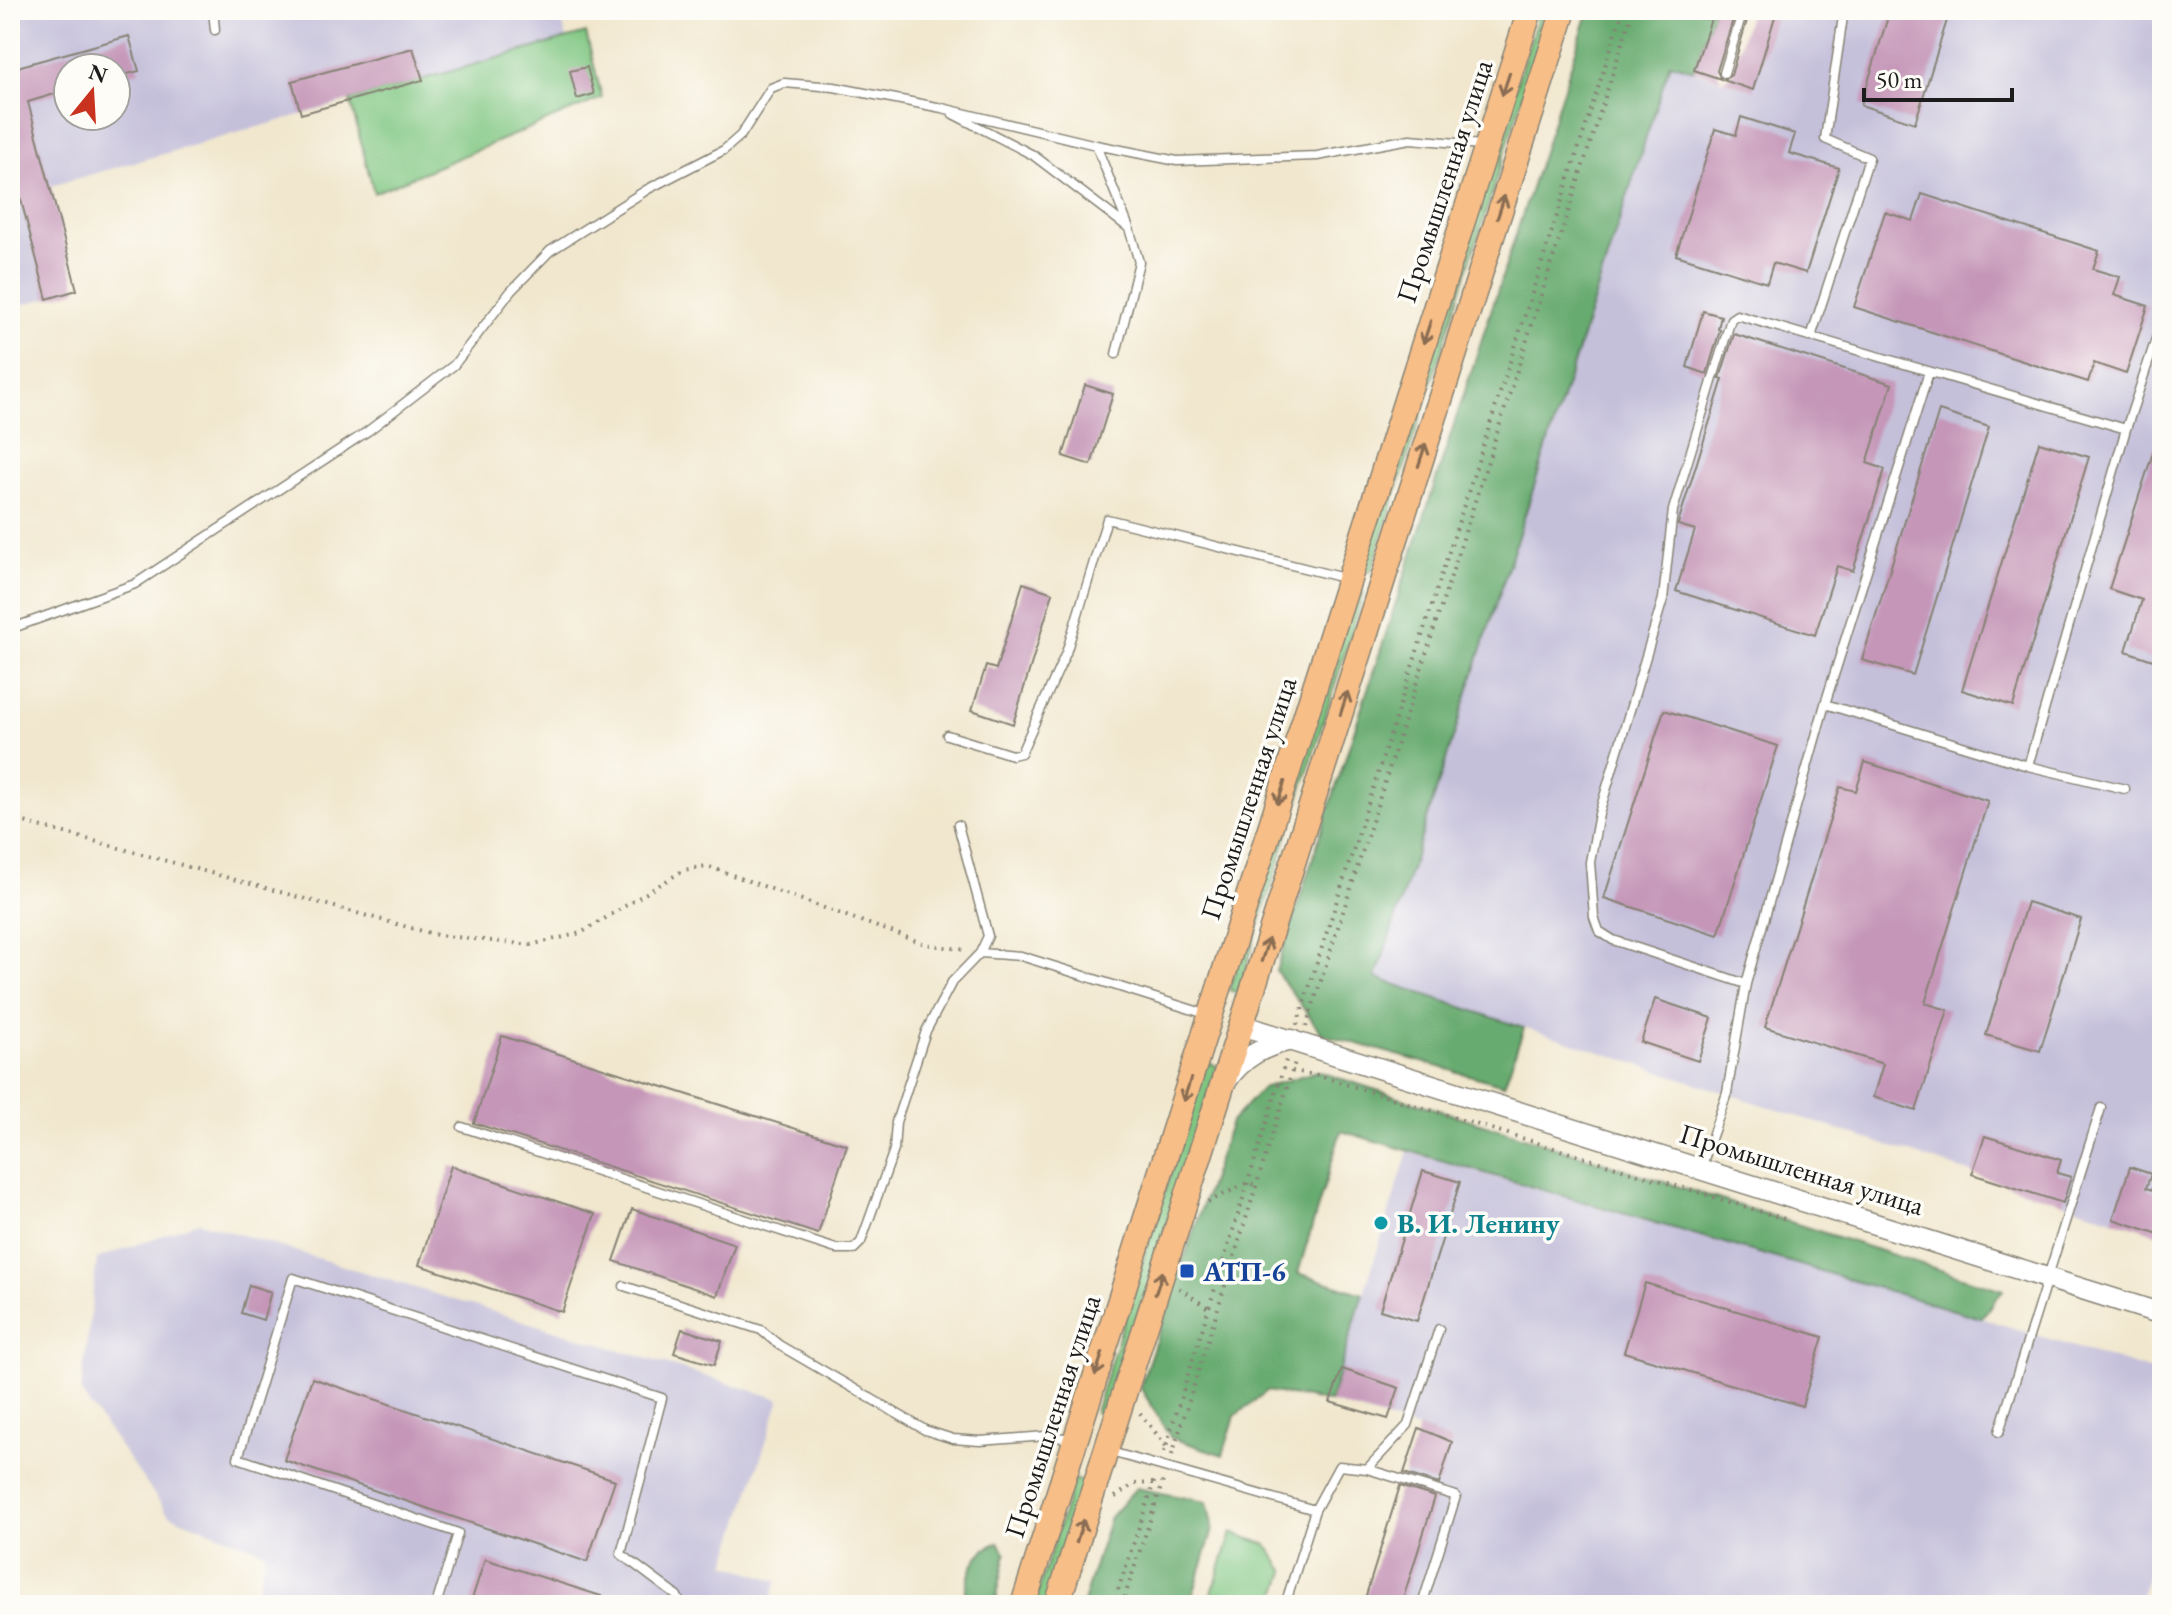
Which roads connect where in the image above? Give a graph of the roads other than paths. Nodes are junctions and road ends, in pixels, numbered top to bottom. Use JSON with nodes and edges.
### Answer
{"nodes":[{"id":1,"x":213,"y":10,"type":"edge"},
{"id":2,"x":1530,"y":10,"type":"edge"},
{"id":3,"x":1564,"y":10,"type":"edge"},
{"id":4,"x":1743,"y":10,"type":"edge"},
{"id":5,"x":1844,"y":10,"type":"edge"},
{"id":6,"x":215,"y":30,"type":"dead end"},
{"id":7,"x":1724,"y":73,"type":"dead end"},
{"id":8,"x":942,"y":108,"type":"junction"},
{"id":9,"x":1096,"y":145,"type":"junction"},
{"id":10,"x":1487,"y":145,"type":"junction"},
{"id":11,"x":1129,"y":228,"type":"junction"},
{"id":12,"x":2162,"y":321,"type":"edge"},
{"id":13,"x":1811,"y":337,"type":"junction"},
{"id":14,"x":1116,"y":354,"type":"dead end"},
{"id":15,"x":1929,"y":372,"type":"junction"},
{"id":16,"x":2126,"y":429,"type":"junction"},
{"id":17,"x":1349,"y":579,"type":"junction"},
{"id":18,"x":1380,"y":589,"type":"junction"},
{"id":19,"x":10,"y":629,"type":"edge"},
{"id":20,"x":1825,"y":704,"type":"junction"},
{"id":21,"x":947,"y":735,"type":"dead end"},
{"id":22,"x":2028,"y":766,"type":"junction"},
{"id":23,"x":2125,"y":789,"type":"dead end"},
{"id":24,"x":958,"y":825,"type":"dead end"},
{"id":25,"x":980,"y":953,"type":"junction"},
{"id":26,"x":1746,"y":984,"type":"junction"},
{"id":27,"x":1210,"y":1015,"type":"junction"},
{"id":28,"x":1241,"y":1025,"type":"junction"},
{"id":29,"x":1296,"y":1042,"type":"junction"},
{"id":30,"x":1221,"y":1088,"type":"junction"},
{"id":31,"x":2101,"y":1108,"type":"dead end"},
{"id":32,"x":462,"y":1127,"type":"dead end"},
{"id":33,"x":1701,"y":1169,"type":"junction"},
{"id":34,"x":2049,"y":1278,"type":"junction"},
{"id":35,"x":624,"y":1286,"type":"dead end"},
{"id":36,"x":2162,"y":1314,"type":"edge"},
{"id":37,"x":1439,"y":1329,"type":"dead end"},
{"id":38,"x":1999,"y":1432,"type":"dead end"},
{"id":39,"x":1076,"y":1440,"type":"junction"},
{"id":40,"x":1106,"y":1450,"type":"junction"},
{"id":41,"x":1367,"y":1469,"type":"junction"},
{"id":42,"x":1315,"y":1510,"type":"junction"},
{"id":43,"x":436,"y":1605,"type":"edge"},
{"id":44,"x":681,"y":1605,"type":"edge"},
{"id":45,"x":1023,"y":1605,"type":"edge"},
{"id":46,"x":1057,"y":1605,"type":"edge"},
{"id":47,"x":1285,"y":1605,"type":"edge"},
{"id":48,"x":1422,"y":1605,"type":"edge"}],
"edges":[{"from":1,"to":6,"type":"lane"},
{"from":2,"to":10,"type":"main road","name":"Промышленная улица","one_way":true},
{"from":18,"to":3,"type":"main road","one_way":true},
{"from":4,"to":7,"type":"lane"},
{"from":5,"to":13,"type":"lane"},
{"from":8,"to":9,"type":"lane"},
{"from":8,"to":11,"type":"lane"},
{"from":8,"to":19,"type":"lane"},
{"from":9,"to":10,"type":"lane"},
{"from":9,"to":11,"type":"lane"},
{"from":10,"to":17,"type":"main road","name":"Промышленная улица","one_way":true},
{"from":11,"to":14,"type":"lane"},
{"from":12,"to":16,"type":"lane"},
{"from":13,"to":15,"type":"lane"},
{"from":13,"to":26,"type":"lane"},
{"from":15,"to":16,"type":"lane"},
{"from":15,"to":20,"type":"lane"},
{"from":16,"to":22,"type":"lane"},
{"from":17,"to":18,"type":"main road"},
{"from":17,"to":21,"type":"lane"},
{"from":17,"to":27,"type":"main road","name":"Промышленная улица","one_way":true},
{"from":28,"to":18,"type":"main road","one_way":true},
{"from":20,"to":22,"type":"lane"},
{"from":20,"to":26,"type":"lane"},
{"from":22,"to":23,"type":"lane"},
{"from":24,"to":25,"type":"lane"},
{"from":25,"to":27,"type":"lane"},
{"from":25,"to":32,"type":"lane"},
{"from":26,"to":33,"type":"lane"},
{"from":27,"to":28,"type":"main road"},
{"from":27,"to":39,"type":"main road","name":"Промышленная улица","one_way":true},
{"from":28,"to":29,"type":"street","name":"Промышленная улица"},
{"from":28,"to":30,"type":"main road"},
{"from":29,"to":30,"type":"street"},
{"from":29,"to":33,"type":"street","name":"Промышленная улица"},
{"from":40,"to":30,"type":"main road","one_way":true},
{"from":31,"to":34,"type":"lane"},
{"from":33,"to":34,"type":"street","name":"Промышленная улица"},
{"from":34,"to":36,"type":"street","name":"Промышленная улица"},
{"from":34,"to":38,"type":"lane"},
{"from":35,"to":39,"type":"lane"},
{"from":37,"to":41,"type":"lane"},
{"from":39,"to":40,"type":"main road"},
{"from":39,"to":45,"type":"main road","name":"Промышленная улица"},
{"from":40,"to":42,"type":"lane"},
{"from":46,"to":40,"type":"main road","one_way":true},
{"from":41,"to":42,"type":"lane"},
{"from":41,"to":48,"type":"lane"},
{"from":42,"to":47,"type":"lane"},
{"from":43,"to":44,"type":"lane"}]}
